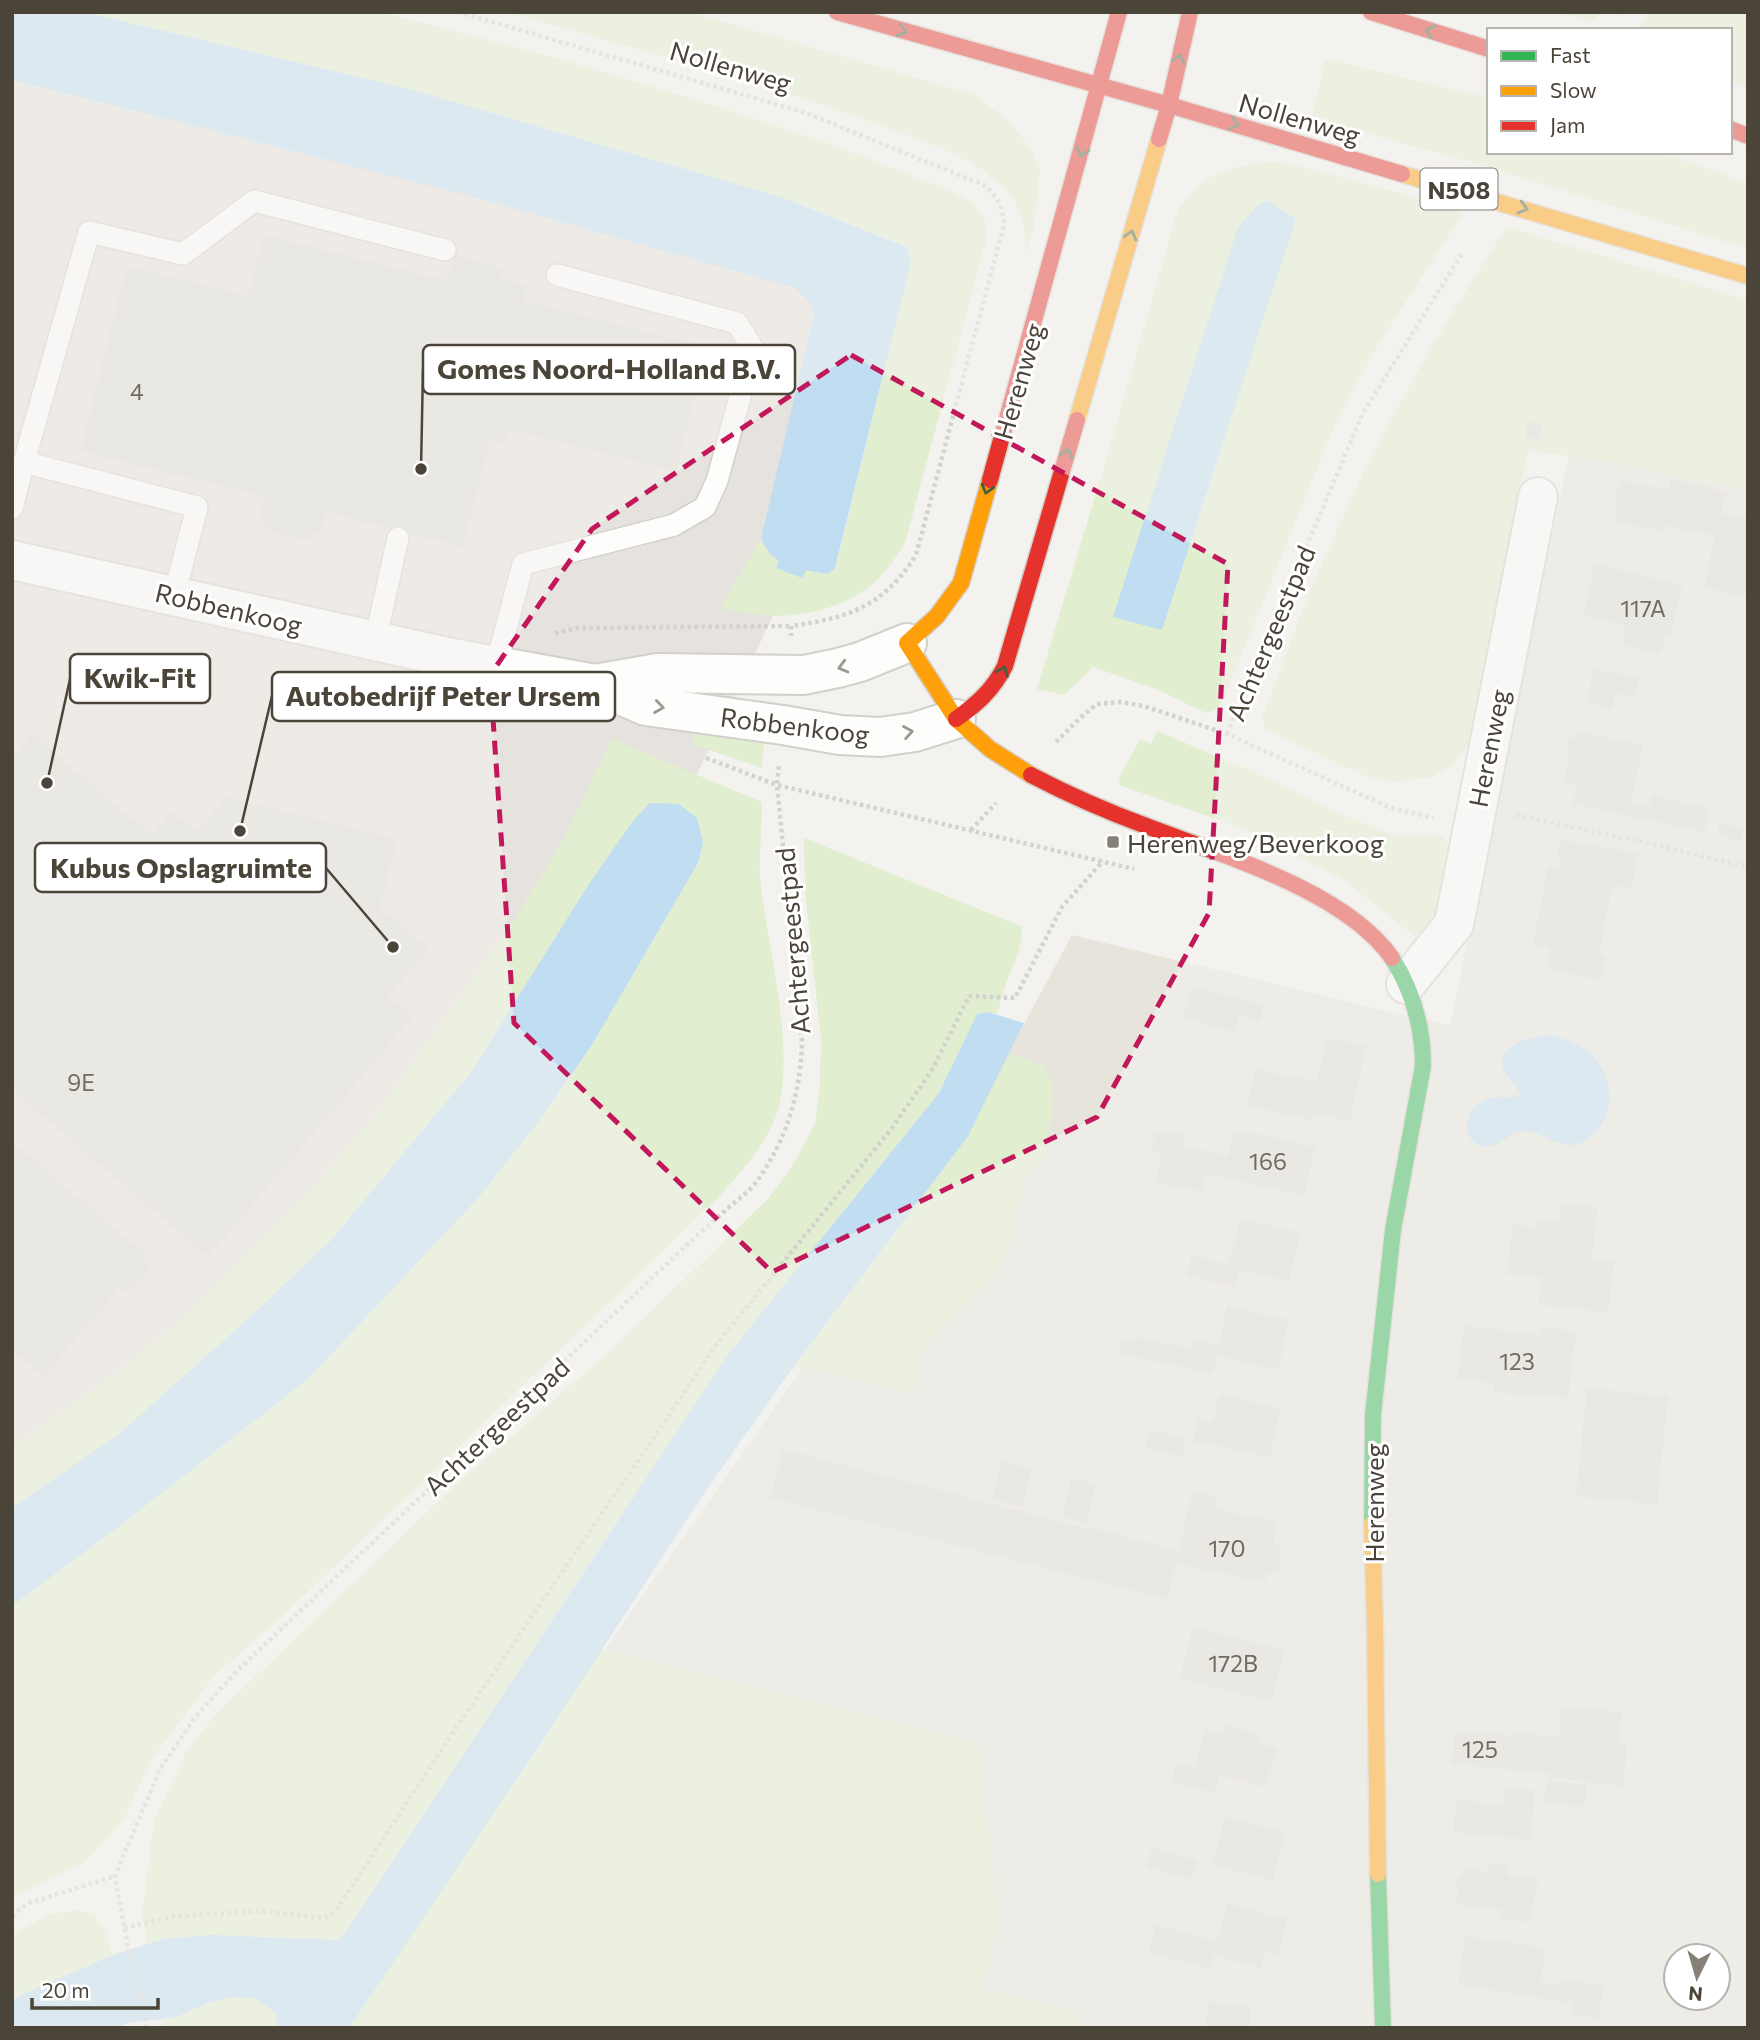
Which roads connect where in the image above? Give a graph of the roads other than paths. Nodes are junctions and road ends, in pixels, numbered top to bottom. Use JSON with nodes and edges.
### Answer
{"nodes":[{"id":1,"x":837,"y":12,"type":"edge"},
{"id":2,"x":1119,"y":12,"type":"edge"},
{"id":3,"x":1190,"y":12,"type":"edge"},
{"id":4,"x":1371,"y":12,"type":"edge"},
{"id":5,"x":1487,"y":48,"type":"edge"},
{"id":6,"x":1100,"y":86,"type":"junction"},
{"id":7,"x":1169,"y":105,"type":"junction"},
{"id":8,"x":446,"y":250,"type":"dead end"},
{"id":9,"x":558,"y":275,"type":"dead end"},
{"id":10,"x":1748,"y":276,"type":"edge"},
{"id":11,"x":24,"y":462,"type":"junction"},
{"id":12,"x":1538,"y":497,"type":"dead end"},
{"id":13,"x":12,"y":508,"type":"edge"},
{"id":14,"x":398,"y":538,"type":"dead end"},
{"id":15,"x":12,"y":560,"type":"edge"},
{"id":16,"x":174,"y":596,"type":"junction"},
{"id":17,"x":375,"y":640,"type":"junction"},
{"id":18,"x":907,"y":643,"type":"junction"},
{"id":19,"x":499,"y":655,"type":"junction"},
{"id":20,"x":595,"y":684,"type":"junction"},
{"id":21,"x":956,"y":719,"type":"junction"},
{"id":22,"x":1406,"y":984,"type":"junction"},
{"id":23,"x":1383,"y":2028,"type":"edge"}],
"edges":[{"from":1,"to":6,"type":"main road","name":"Nollenweg","number":"N508","one_way":true},
{"from":2,"to":6,"type":"main road","name":"Herenweg"},
{"from":7,"to":3,"type":"main road","one_way":true},
{"from":5,"to":4,"type":"main road","one_way":true},
{"from":6,"to":7,"type":"main road","name":"Nollenweg","number":"N508"},
{"from":6,"to":18,"type":"main road","name":"Herenweg","one_way":true},
{"from":7,"to":10,"type":"main road","name":"Nollenweg","number":"N508","one_way":true},
{"from":21,"to":7,"type":"main road","one_way":true},
{"from":8,"to":11,"type":"lane"},
{"from":9,"to":19,"type":"lane"},
{"from":11,"to":13,"type":"lane"},
{"from":11,"to":16,"type":"lane"},
{"from":12,"to":22,"type":"street","name":"Herenweg"},
{"from":14,"to":17,"type":"lane"},
{"from":15,"to":16,"type":"street","name":"Robbenkoog"},
{"from":16,"to":17,"type":"street","name":"Robbenkoog"},
{"from":17,"to":19,"type":"street","name":"Robbenkoog"},
{"from":18,"to":20,"type":"street","name":"Robbenkoog","one_way":true},
{"from":18,"to":21,"type":"main road","name":"Herenweg"},
{"from":19,"to":20,"type":"street","name":"Robbenkoog"},
{"from":20,"to":21,"type":"street","name":"Robbenkoog","one_way":true},
{"from":21,"to":22,"type":"main road","name":"Herenweg"},
{"from":22,"to":23,"type":"main road","name":"Herenweg"}]}
